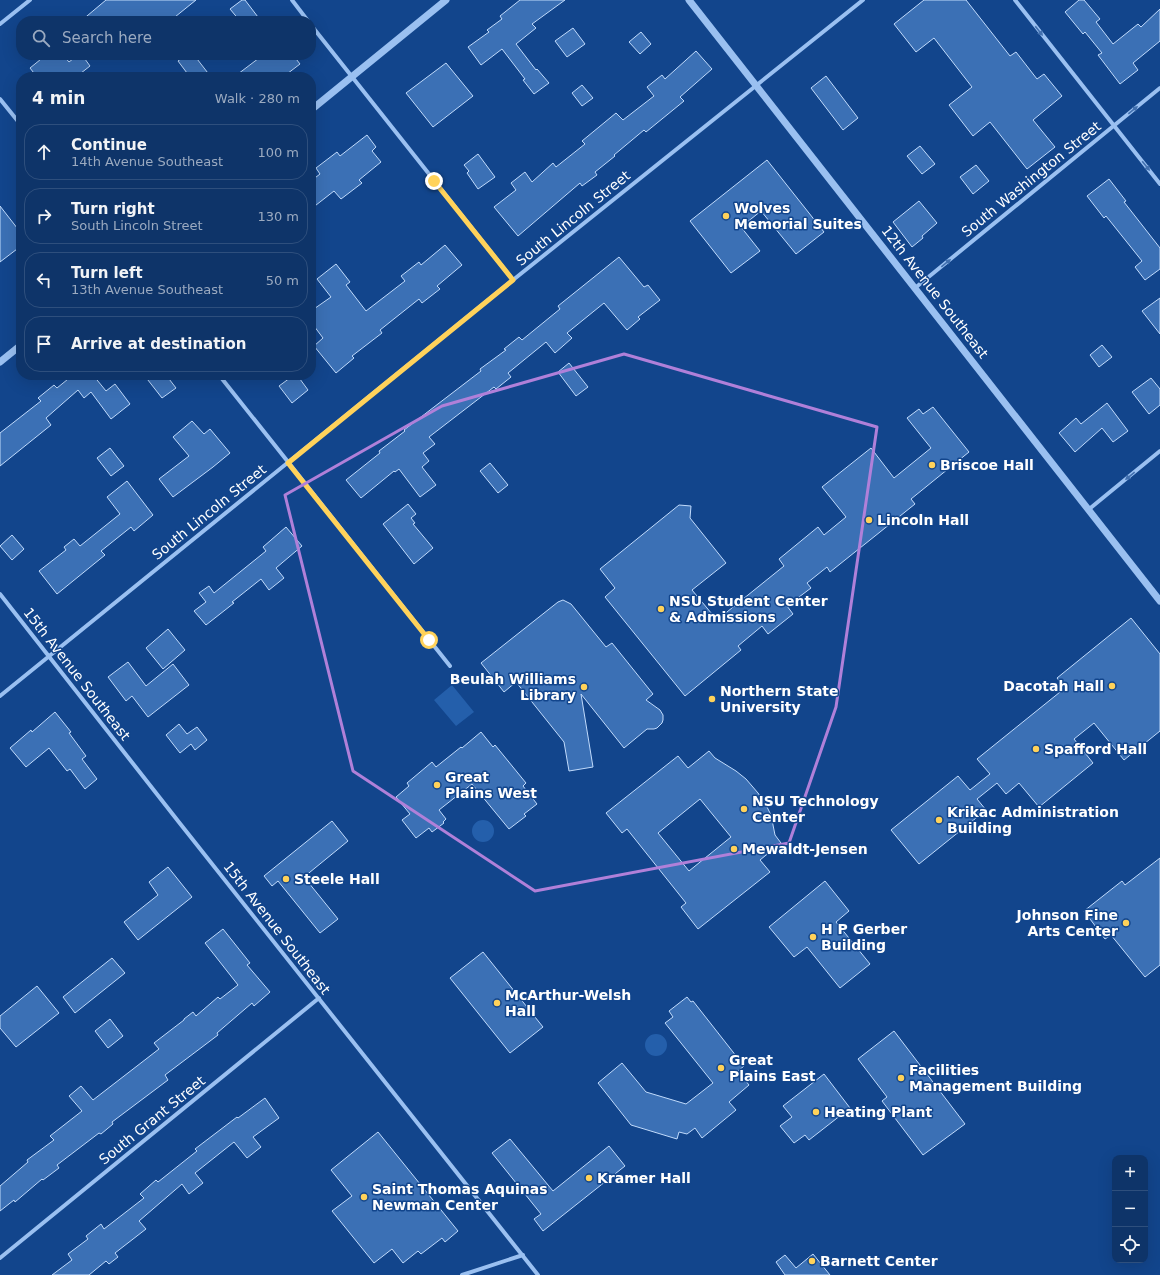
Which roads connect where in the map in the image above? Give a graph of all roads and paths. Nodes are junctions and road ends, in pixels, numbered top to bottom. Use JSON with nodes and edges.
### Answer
{"nodes":[{"id":1,"x":30,"y":0,"type":"edge"},
{"id":2,"x":292,"y":0,"type":"edge"},
{"id":3,"x":446,"y":0,"type":"edge"},
{"id":4,"x":689,"y":0,"type":"edge"},
{"id":5,"x":863,"y":0,"type":"edge"},
{"id":6,"x":1015,"y":0,"type":"edge"},
{"id":7,"x":304,"y":16,"type":"edge"},
{"id":8,"x":0,"y":24,"type":"edge"},
{"id":9,"x":316,"y":31,"type":"edge"},
{"id":10,"x":352,"y":77,"type":"junction"},
{"id":11,"x":756,"y":85,"type":"junction"},
{"id":12,"x":1160,"y":88,"type":"edge"},
{"id":13,"x":0,"y":99,"type":"edge"},
{"id":14,"x":316,"y":106,"type":"edge"},
{"id":15,"x":16,"y":119,"type":"edge"},
{"id":16,"x":1114,"y":126,"type":"junction"},
{"id":17,"x":1160,"y":184,"type":"edge"},
{"id":18,"x":513,"y":280,"type":"junction"},
{"id":19,"x":915,"y":288,"type":"junction"},
{"id":20,"x":16,"y":349,"type":"edge"},
{"id":21,"x":0,"y":362,"type":"edge"},
{"id":22,"x":223,"y":380,"type":"edge"},
{"id":23,"x":1160,"y":451,"type":"edge"},
{"id":24,"x":288,"y":463,"type":"junction"},
{"id":25,"x":1088,"y":510,"type":"junction"},
{"id":26,"x":0,"y":594,"type":"edge"},
{"id":27,"x":1160,"y":601,"type":"edge"},
{"id":28,"x":49,"y":656,"type":"junction"},
{"id":29,"x":450,"y":666,"type":"dead end"},
{"id":30,"x":0,"y":696,"type":"edge"},
{"id":31,"x":319,"y":998,"type":"junction"},
{"id":32,"x":522,"y":1255,"type":"junction"},
{"id":33,"x":0,"y":1258,"type":"edge"},
{"id":34,"x":462,"y":1275,"type":"edge"},
{"id":35,"x":538,"y":1275,"type":"edge"}],
"edges":[{"from":1,"to":8,"type":"street"},
{"from":2,"to":7,"type":"street"},
{"from":3,"to":10,"type":"street"},
{"from":4,"to":11,"type":"street","name":"12th Avenue Southeast"},
{"from":5,"to":11,"type":"street","name":"South Lincoln Street"},
{"from":6,"to":16,"type":"street","one_way":true},
{"from":9,"to":10,"type":"street"},
{"from":10,"to":14,"type":"street"},
{"from":10,"to":18,"type":"street"},
{"from":11,"to":18,"type":"street","name":"South Lincoln Street"},
{"from":11,"to":19,"type":"street","name":"12th Avenue Southeast"},
{"from":16,"to":12,"type":"street","name":"South Washington Street","one_way":true},
{"from":13,"to":15,"type":"street"},
{"from":16,"to":17,"type":"street","one_way":true},
{"from":19,"to":16,"type":"street","name":"South Washington Street","one_way":true},
{"from":18,"to":24,"type":"street","name":"South Lincoln Street"},
{"from":19,"to":25,"type":"street","name":"12th Avenue Southeast"},
{"from":20,"to":21,"type":"street"},
{"from":22,"to":24,"type":"street"},
{"from":23,"to":25,"type":"street","one_way":true},
{"from":24,"to":28,"type":"street","name":"South Lincoln Street"},
{"from":24,"to":29,"type":"street"},
{"from":25,"to":27,"type":"street","name":"12th Avenue Southeast"},
{"from":26,"to":28,"type":"street","name":"15th Avenue Southeast"},
{"from":28,"to":30,"type":"street","name":"South Lincoln Street"},
{"from":28,"to":31,"type":"street","name":"15th Avenue Southeast"},
{"from":31,"to":32,"type":"street","name":"15th Avenue Southeast"},
{"from":31,"to":33,"type":"street","name":"South Grant Street"},
{"from":32,"to":34,"type":"street"},
{"from":32,"to":35,"type":"street","name":"15th Avenue Southeast"}]}
